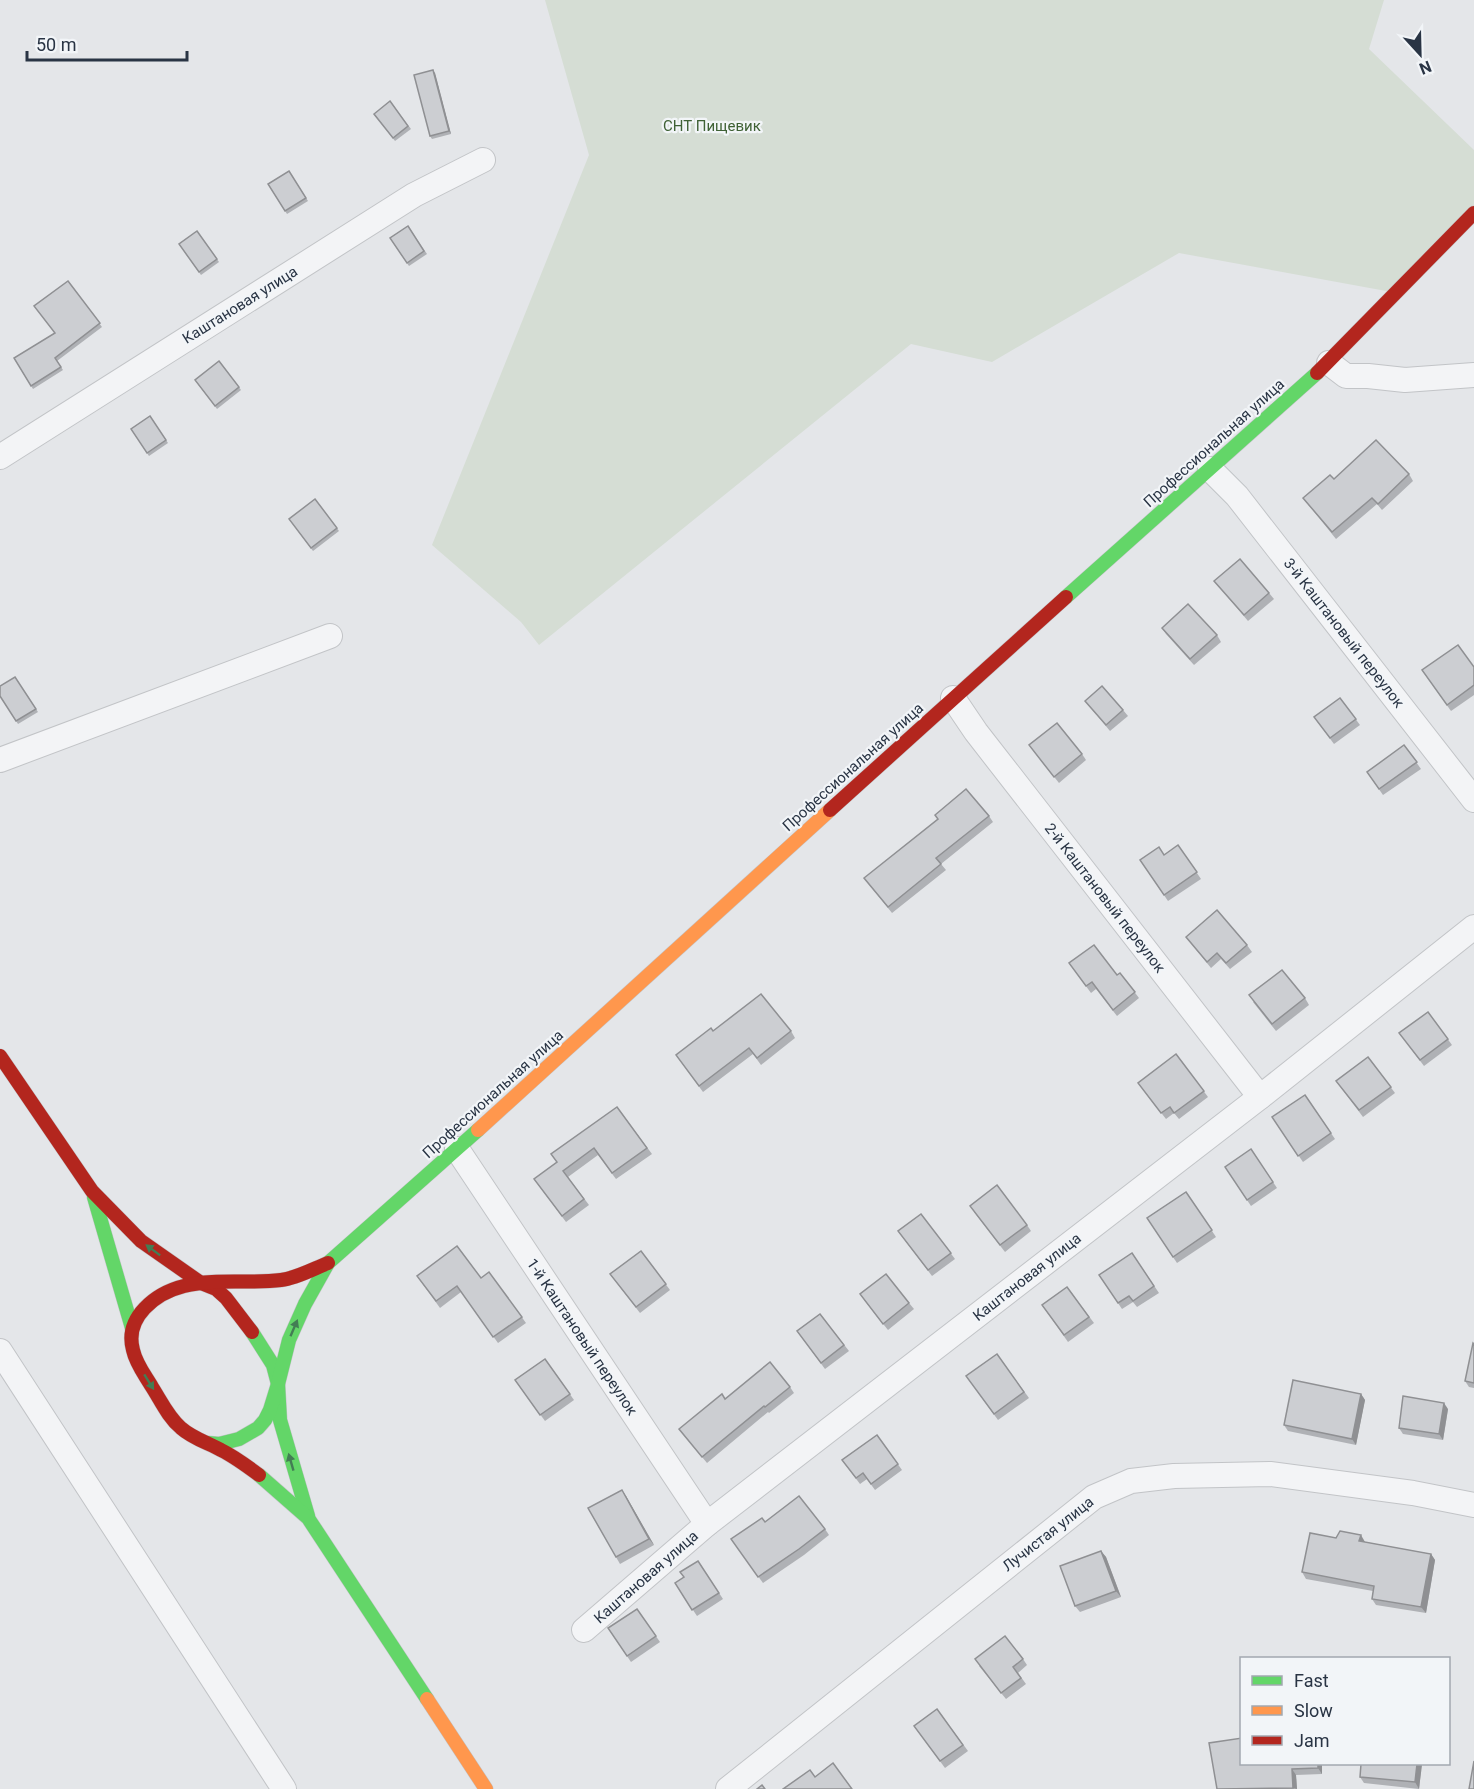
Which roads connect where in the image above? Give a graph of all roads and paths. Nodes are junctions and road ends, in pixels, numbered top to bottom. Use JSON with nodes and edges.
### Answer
{"nodes":[{"id":1,"x":483,"y":160,"type":"dead end"},
{"id":2,"x":1474,"y":213,"type":"edge"},
{"id":3,"x":1329,"y":363,"type":"junction"},
{"id":4,"x":1474,"y":375,"type":"edge"},
{"id":5,"x":0,"y":457,"type":"edge"},
{"id":6,"x":1210,"y":469,"type":"junction"},
{"id":7,"x":330,"y":636,"type":"dead end"},
{"id":8,"x":953,"y":698,"type":"junction"},
{"id":9,"x":0,"y":760,"type":"edge"},
{"id":10,"x":1474,"y":800,"type":"edge"},
{"id":11,"x":1474,"y":927,"type":"edge"},
{"id":12,"x":0,"y":1056,"type":"edge"},
{"id":13,"x":1260,"y":1096,"type":"junction"},
{"id":14,"x":458,"y":1149,"type":"junction"},
{"id":15,"x":92,"y":1191,"type":"junction"},
{"id":16,"x":328,"y":1263,"type":"junction"},
{"id":17,"x":201,"y":1283,"type":"junction"},
{"id":18,"x":132,"y":1328,"type":"junction"},
{"id":19,"x":0,"y":1352,"type":"edge"},
{"id":20,"x":278,"y":1384,"type":"junction"},
{"id":21,"x":208,"y":1443,"type":"junction"},
{"id":22,"x":1474,"y":1504,"type":"edge"},
{"id":23,"x":308,"y":1518,"type":"junction"},
{"id":24,"x":707,"y":1524,"type":"junction"},
{"id":25,"x":584,"y":1630,"type":"dead end"},
{"id":26,"x":284,"y":1789,"type":"edge"},
{"id":27,"x":486,"y":1789,"type":"edge"},
{"id":28,"x":728,"y":1789,"type":"edge"}],
"edges":[{"from":1,"to":5,"type":"street","name":"Каштановая улица"},
{"from":2,"to":3,"type":"street","name":"Профессиональная улица"},
{"from":3,"to":4,"type":"street"},
{"from":3,"to":6,"type":"street","name":"Профессиональная улица"},
{"from":6,"to":8,"type":"street","name":"Профессиональная улица"},
{"from":6,"to":10,"type":"street","name":"3-й Каштановый переулок"},
{"from":7,"to":9,"type":"street"},
{"from":8,"to":13,"type":"street","name":"2-й Каштановый переулок"},
{"from":8,"to":14,"type":"street","name":"Профессиональная улица"},
{"from":11,"to":13,"type":"street","name":"Каштановая улица"},
{"from":12,"to":15,"type":"street"},
{"from":13,"to":24,"type":"street","name":"Каштановая улица"},
{"from":14,"to":16,"type":"street","name":"Профессиональная улица"},
{"from":14,"to":24,"type":"street","name":"1-й Каштановый переулок"},
{"from":17,"to":15,"type":"street","one_way":true},
{"from":15,"to":18,"type":"street"},
{"from":16,"to":17,"type":"street"},
{"from":20,"to":16,"type":"street","one_way":true},
{"from":17,"to":18,"type":"street"},
{"from":17,"to":20,"type":"street"},
{"from":18,"to":21,"type":"street","one_way":true},
{"from":19,"to":26,"type":"street"},
{"from":20,"to":21,"type":"street"},
{"from":23,"to":20,"type":"street","one_way":true},
{"from":21,"to":23,"type":"street"},
{"from":22,"to":28,"type":"street","name":"Лучистая улица"},
{"from":23,"to":27,"type":"street"},
{"from":24,"to":25,"type":"street","name":"Каштановая улица"}]}
